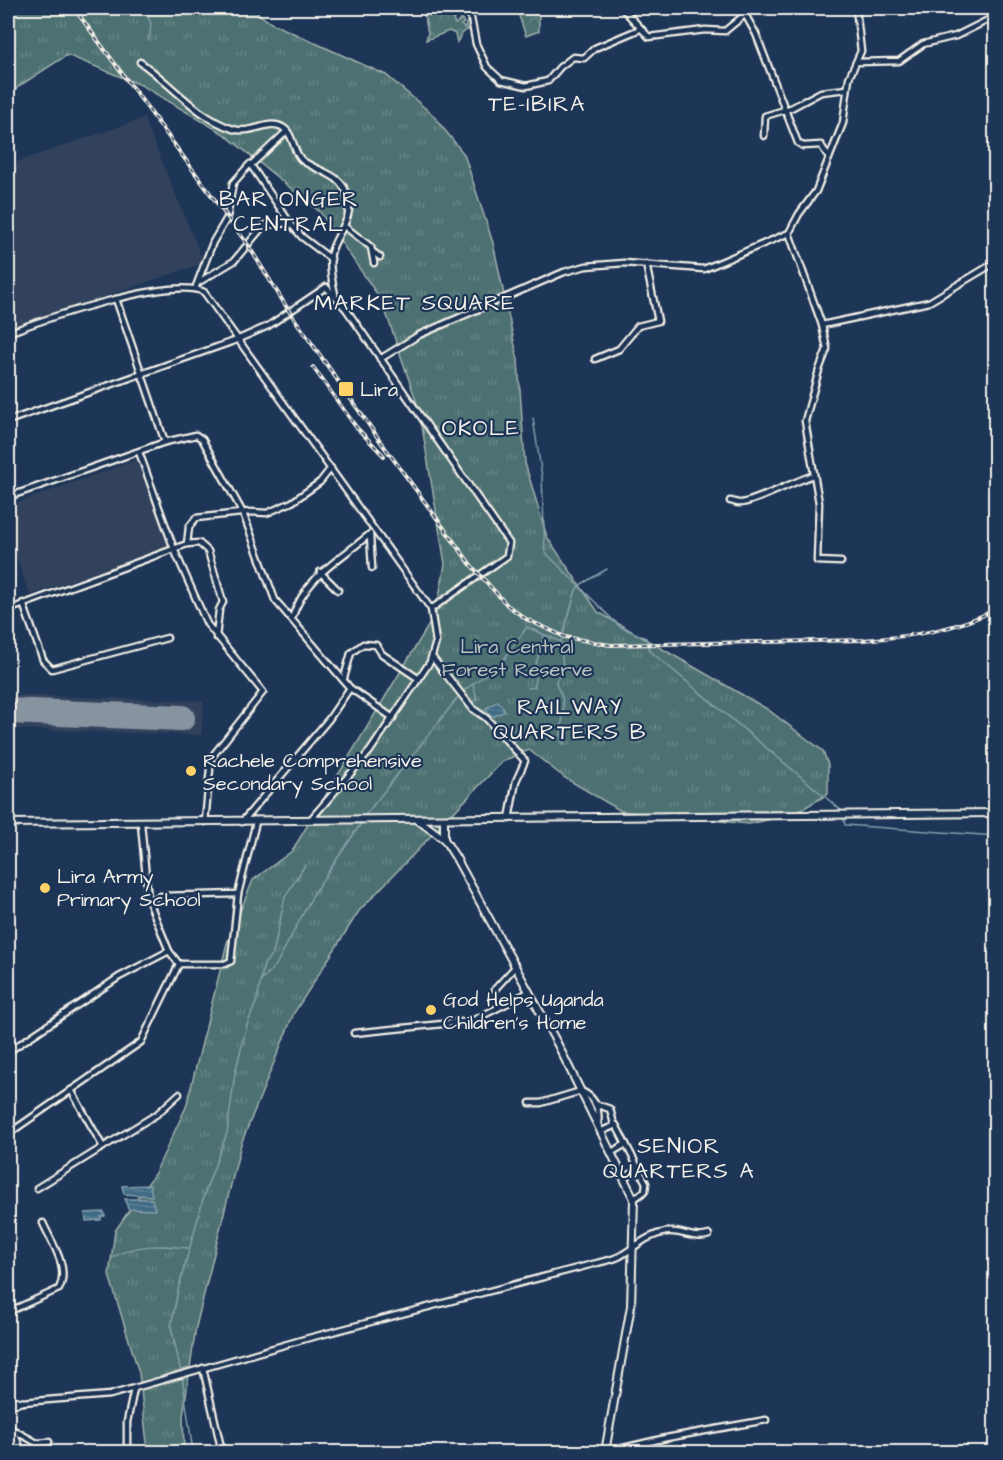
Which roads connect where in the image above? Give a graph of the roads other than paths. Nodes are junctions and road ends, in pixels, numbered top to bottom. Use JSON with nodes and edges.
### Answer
{"nodes":[{"id":1,"x":469,"y":8,"type":"edge"},
{"id":2,"x":622,"y":8,"type":"edge"},
{"id":3,"x":753,"y":8,"type":"edge"},
{"id":4,"x":856,"y":8,"type":"edge"},
{"id":5,"x":746,"y":16,"type":"junction"},
{"id":6,"x":996,"y":16,"type":"edge"},
{"id":7,"x":640,"y":29,"type":"junction"},
{"id":8,"x":140,"y":62,"type":"dead end"},
{"id":9,"x":857,"y":62,"type":"junction"},
{"id":10,"x":847,"y":89,"type":"junction"},
{"id":11,"x":787,"y":109,"type":"junction"},
{"id":12,"x":286,"y":134,"type":"junction"},
{"id":13,"x":764,"y":136,"type":"dead end"},
{"id":14,"x":829,"y":158,"type":"junction"},
{"id":15,"x":252,"y":164,"type":"junction"},
{"id":16,"x":290,"y":223,"type":"junction"},
{"id":17,"x":344,"y":226,"type":"junction"},
{"id":18,"x":789,"y":233,"type":"junction"},
{"id":19,"x":373,"y":252,"type":"junction"},
{"id":20,"x":380,"y":257,"type":"dead end"},
{"id":21,"x":331,"y":259,"type":"junction"},
{"id":22,"x":996,"y":262,"type":"edge"},
{"id":23,"x":374,"y":264,"type":"dead end"},
{"id":24,"x":646,"y":264,"type":"junction"},
{"id":25,"x":198,"y":283,"type":"junction"},
{"id":26,"x":195,"y":289,"type":"junction"},
{"id":27,"x":336,"y":297,"type":"junction"},
{"id":28,"x":116,"y":299,"type":"junction"},
{"id":29,"x":822,"y":325,"type":"junction"},
{"id":30,"x":8,"y":333,"type":"edge"},
{"id":31,"x":238,"y":338,"type":"junction"},
{"id":32,"x":380,"y":359,"type":"junction"},
{"id":33,"x":596,"y":359,"type":"dead end"},
{"id":34,"x":141,"y":373,"type":"junction"},
{"id":35,"x":8,"y":421,"type":"edge"},
{"id":36,"x":165,"y":442,"type":"junction"},
{"id":37,"x":139,"y":452,"type":"junction"},
{"id":38,"x":331,"y":468,"type":"junction"},
{"id":39,"x":814,"y":475,"type":"junction"},
{"id":40,"x":8,"y":497,"type":"edge"},
{"id":41,"x":730,"y":501,"type":"dead end"},
{"id":42,"x":243,"y":513,"type":"junction"},
{"id":43,"x":374,"y":526,"type":"junction"},
{"id":44,"x":370,"y":534,"type":"junction"},
{"id":45,"x":186,"y":544,"type":"junction"},
{"id":46,"x":174,"y":549,"type":"junction"},
{"id":47,"x":841,"y":562,"type":"dead end"},
{"id":48,"x":372,"y":568,"type":"dead end"},
{"id":49,"x":320,"y":572,"type":"junction"},
{"id":50,"x":338,"y":590,"type":"dead end"},
{"id":51,"x":24,"y":603,"type":"junction"},
{"id":52,"x":431,"y":609,"type":"junction"},
{"id":53,"x":8,"y":610,"type":"edge"},
{"id":54,"x":292,"y":618,"type":"junction"},
{"id":55,"x":216,"y":637,"type":"junction"},
{"id":56,"x":167,"y":638,"type":"dead end"},
{"id":57,"x":432,"y":657,"type":"junction"},
{"id":58,"x":344,"y":678,"type":"junction"},
{"id":59,"x":419,"y":679,"type":"junction"},
{"id":60,"x":350,"y":688,"type":"junction"},
{"id":61,"x":393,"y":718,"type":"junction"},
{"id":62,"x":996,"y":813,"type":"edge"},
{"id":63,"x":444,"y":819,"type":"junction"},
{"id":64,"x":509,"y":819,"type":"junction"},
{"id":65,"x":417,"y":820,"type":"junction"},
{"id":66,"x":309,"y":821,"type":"junction"},
{"id":67,"x":205,"y":822,"type":"junction"},
{"id":68,"x":242,"y":822,"type":"junction"},
{"id":69,"x":256,"y":822,"type":"junction"},
{"id":70,"x":8,"y":823,"type":"edge"},
{"id":71,"x":141,"y":823,"type":"junction"},
{"id":72,"x":444,"y":839,"type":"junction"},
{"id":73,"x":238,"y":894,"type":"junction"},
{"id":74,"x":149,"y":901,"type":"junction"},
{"id":75,"x":169,"y":951,"type":"junction"},
{"id":76,"x":179,"y":964,"type":"junction"},
{"id":77,"x":516,"y":966,"type":"junction"},
{"id":78,"x":495,"y":989,"type":"dead end"},
{"id":79,"x":530,"y":992,"type":"junction"},
{"id":80,"x":354,"y":1033,"type":"dead end"},
{"id":81,"x":8,"y":1052,"type":"edge"},
{"id":82,"x":71,"y":1090,"type":"junction"},
{"id":83,"x":581,"y":1091,"type":"junction"},
{"id":84,"x":179,"y":1094,"type":"dead end"},
{"id":85,"x":530,"y":1103,"type":"dead end"},
{"id":86,"x":595,"y":1104,"type":"junction"},
{"id":87,"x":598,"y":1123,"type":"junction"},
{"id":88,"x":614,"y":1124,"type":"junction"},
{"id":89,"x":602,"y":1131,"type":"junction"},
{"id":90,"x":8,"y":1134,"type":"edge"},
{"id":91,"x":626,"y":1144,"type":"junction"},
{"id":92,"x":103,"y":1147,"type":"junction"},
{"id":93,"x":612,"y":1152,"type":"junction"},
{"id":94,"x":639,"y":1170,"type":"junction"},
{"id":95,"x":624,"y":1177,"type":"junction"},
{"id":96,"x":37,"y":1188,"type":"dead end"},
{"id":97,"x":634,"y":1199,"type":"junction"},
{"id":98,"x":43,"y":1223,"type":"dead end"},
{"id":99,"x":709,"y":1235,"type":"dead end"},
{"id":100,"x":633,"y":1245,"type":"junction"},
{"id":101,"x":619,"y":1256,"type":"junction"},
{"id":102,"x":633,"y":1262,"type":"junction"},
{"id":103,"x":8,"y":1312,"type":"edge"},
{"id":104,"x":203,"y":1368,"type":"junction"},
{"id":105,"x":134,"y":1389,"type":"junction"},
{"id":106,"x":8,"y":1398,"type":"edge"},
{"id":107,"x":22,"y":1402,"type":"junction"},
{"id":108,"x":8,"y":1406,"type":"edge"},
{"id":109,"x":766,"y":1420,"type":"dead end"},
{"id":110,"x":9,"y":1426,"type":"edge"},
{"id":111,"x":49,"y":1442,"type":"dead end"},
{"id":112,"x":22,"y":1452,"type":"edge"},
{"id":113,"x":127,"y":1452,"type":"edge"},
{"id":114,"x":222,"y":1452,"type":"edge"},
{"id":115,"x":606,"y":1452,"type":"edge"}],
"edges":[{"from":1,"to":7,"type":"street"},
{"from":2,"to":7,"type":"street"},
{"from":3,"to":5,"type":"street"},
{"from":4,"to":9,"type":"street"},
{"from":5,"to":7,"type":"street"},
{"from":5,"to":11,"type":"street"},
{"from":6,"to":9,"type":"street"},
{"from":8,"to":12,"type":"street"},
{"from":9,"to":10,"type":"street"},
{"from":10,"to":11,"type":"street"},
{"from":10,"to":14,"type":"street"},
{"from":11,"to":13,"type":"street"},
{"from":11,"to":14,"type":"street"},
{"from":12,"to":15,"type":"street"},
{"from":12,"to":17,"type":"street"},
{"from":14,"to":18,"type":"street"},
{"from":15,"to":16,"type":"street"},
{"from":15,"to":25,"type":"street"},
{"from":16,"to":21,"type":"street"},
{"from":16,"to":25,"type":"street"},
{"from":17,"to":19,"type":"street"},
{"from":17,"to":21,"type":"street"},
{"from":18,"to":24,"type":"street"},
{"from":18,"to":29,"type":"street"},
{"from":19,"to":20,"type":"street"},
{"from":19,"to":23,"type":"street"},
{"from":21,"to":27,"type":"street"},
{"from":22,"to":29,"type":"street"},
{"from":24,"to":32,"type":"street"},
{"from":24,"to":33,"type":"street"},
{"from":25,"to":26,"type":"street"},
{"from":26,"to":28,"type":"street"},
{"from":26,"to":31,"type":"street"},
{"from":27,"to":31,"type":"street"},
{"from":27,"to":32,"type":"street"},
{"from":28,"to":30,"type":"street"},
{"from":28,"to":34,"type":"street"},
{"from":29,"to":39,"type":"street"},
{"from":31,"to":34,"type":"street"},
{"from":31,"to":38,"type":"street"},
{"from":32,"to":52,"type":"street"},
{"from":34,"to":35,"type":"street"},
{"from":34,"to":36,"type":"street"},
{"from":36,"to":37,"type":"street"},
{"from":36,"to":42,"type":"street"},
{"from":37,"to":40,"type":"street"},
{"from":37,"to":46,"type":"street"},
{"from":38,"to":42,"type":"street"},
{"from":38,"to":43,"type":"street"},
{"from":39,"to":41,"type":"street"},
{"from":39,"to":47,"type":"street"},
{"from":42,"to":45,"type":"street"},
{"from":42,"to":54,"type":"street"},
{"from":43,"to":44,"type":"street"},
{"from":43,"to":52,"type":"street"},
{"from":44,"to":48,"type":"street"},
{"from":44,"to":49,"type":"street"},
{"from":45,"to":46,"type":"street"},
{"from":45,"to":55,"type":"street"},
{"from":46,"to":51,"type":"street"},
{"from":46,"to":55,"type":"street"},
{"from":49,"to":50,"type":"street"},
{"from":49,"to":54,"type":"street"},
{"from":51,"to":53,"type":"street"},
{"from":51,"to":56,"type":"street"},
{"from":52,"to":57,"type":"street"},
{"from":54,"to":58,"type":"street"},
{"from":55,"to":67,"type":"street"},
{"from":57,"to":59,"type":"street"},
{"from":57,"to":64,"type":"street"},
{"from":58,"to":59,"type":"street"},
{"from":58,"to":60,"type":"street"},
{"from":59,"to":61,"type":"street"},
{"from":60,"to":61,"type":"street"},
{"from":60,"to":68,"type":"street"},
{"from":61,"to":66,"type":"street"},
{"from":62,"to":64,"type":"main road"},
{"from":63,"to":64,"type":"main road"},
{"from":63,"to":65,"type":"main road"},
{"from":63,"to":72,"type":"main road"},
{"from":65,"to":66,"type":"main road"},
{"from":65,"to":72,"type":"main road"},
{"from":66,"to":69,"type":"main road"},
{"from":67,"to":68,"type":"main road"},
{"from":67,"to":71,"type":"main road"},
{"from":68,"to":69,"type":"main road"},
{"from":69,"to":73,"type":"street"},
{"from":70,"to":71,"type":"main road"},
{"from":71,"to":74,"type":"street"},
{"from":72,"to":77,"type":"main road"},
{"from":73,"to":74,"type":"street"},
{"from":73,"to":76,"type":"street"},
{"from":74,"to":75,"type":"street"},
{"from":75,"to":76,"type":"street"},
{"from":75,"to":81,"type":"street"},
{"from":76,"to":82,"type":"street"},
{"from":77,"to":78,"type":"street"},
{"from":77,"to":79,"type":"main road"},
{"from":79,"to":80,"type":"street"},
{"from":79,"to":83,"type":"main road"},
{"from":82,"to":90,"type":"street"},
{"from":82,"to":92,"type":"street"},
{"from":83,"to":85,"type":"street"},
{"from":83,"to":86,"type":"street"},
{"from":83,"to":87,"type":"main road"},
{"from":84,"to":92,"type":"street"},
{"from":86,"to":87,"type":"street"},
{"from":86,"to":88,"type":"street"},
{"from":87,"to":89,"type":"main road"},
{"from":88,"to":89,"type":"street"},
{"from":88,"to":91,"type":"street"},
{"from":89,"to":93,"type":"main road"},
{"from":91,"to":93,"type":"street"},
{"from":91,"to":94,"type":"street"},
{"from":92,"to":96,"type":"street"},
{"from":93,"to":95,"type":"main road"},
{"from":94,"to":95,"type":"street"},
{"from":94,"to":97,"type":"street"},
{"from":95,"to":97,"type":"main road"},
{"from":97,"to":100,"type":"main road"},
{"from":98,"to":103,"type":"street"},
{"from":99,"to":100,"type":"street"},
{"from":100,"to":101,"type":"street"},
{"from":100,"to":102,"type":"main road"},
{"from":101,"to":102,"type":"street"},
{"from":101,"to":104,"type":"street"},
{"from":102,"to":115,"type":"main road"},
{"from":104,"to":105,"type":"street"},
{"from":104,"to":114,"type":"street"},
{"from":105,"to":107,"type":"street"},
{"from":105,"to":113,"type":"street"},
{"from":106,"to":107,"type":"street"},
{"from":107,"to":108,"type":"street"},
{"from":109,"to":115,"type":"street"},
{"from":110,"to":111,"type":"street"},
{"from":110,"to":112,"type":"main road"}]}
